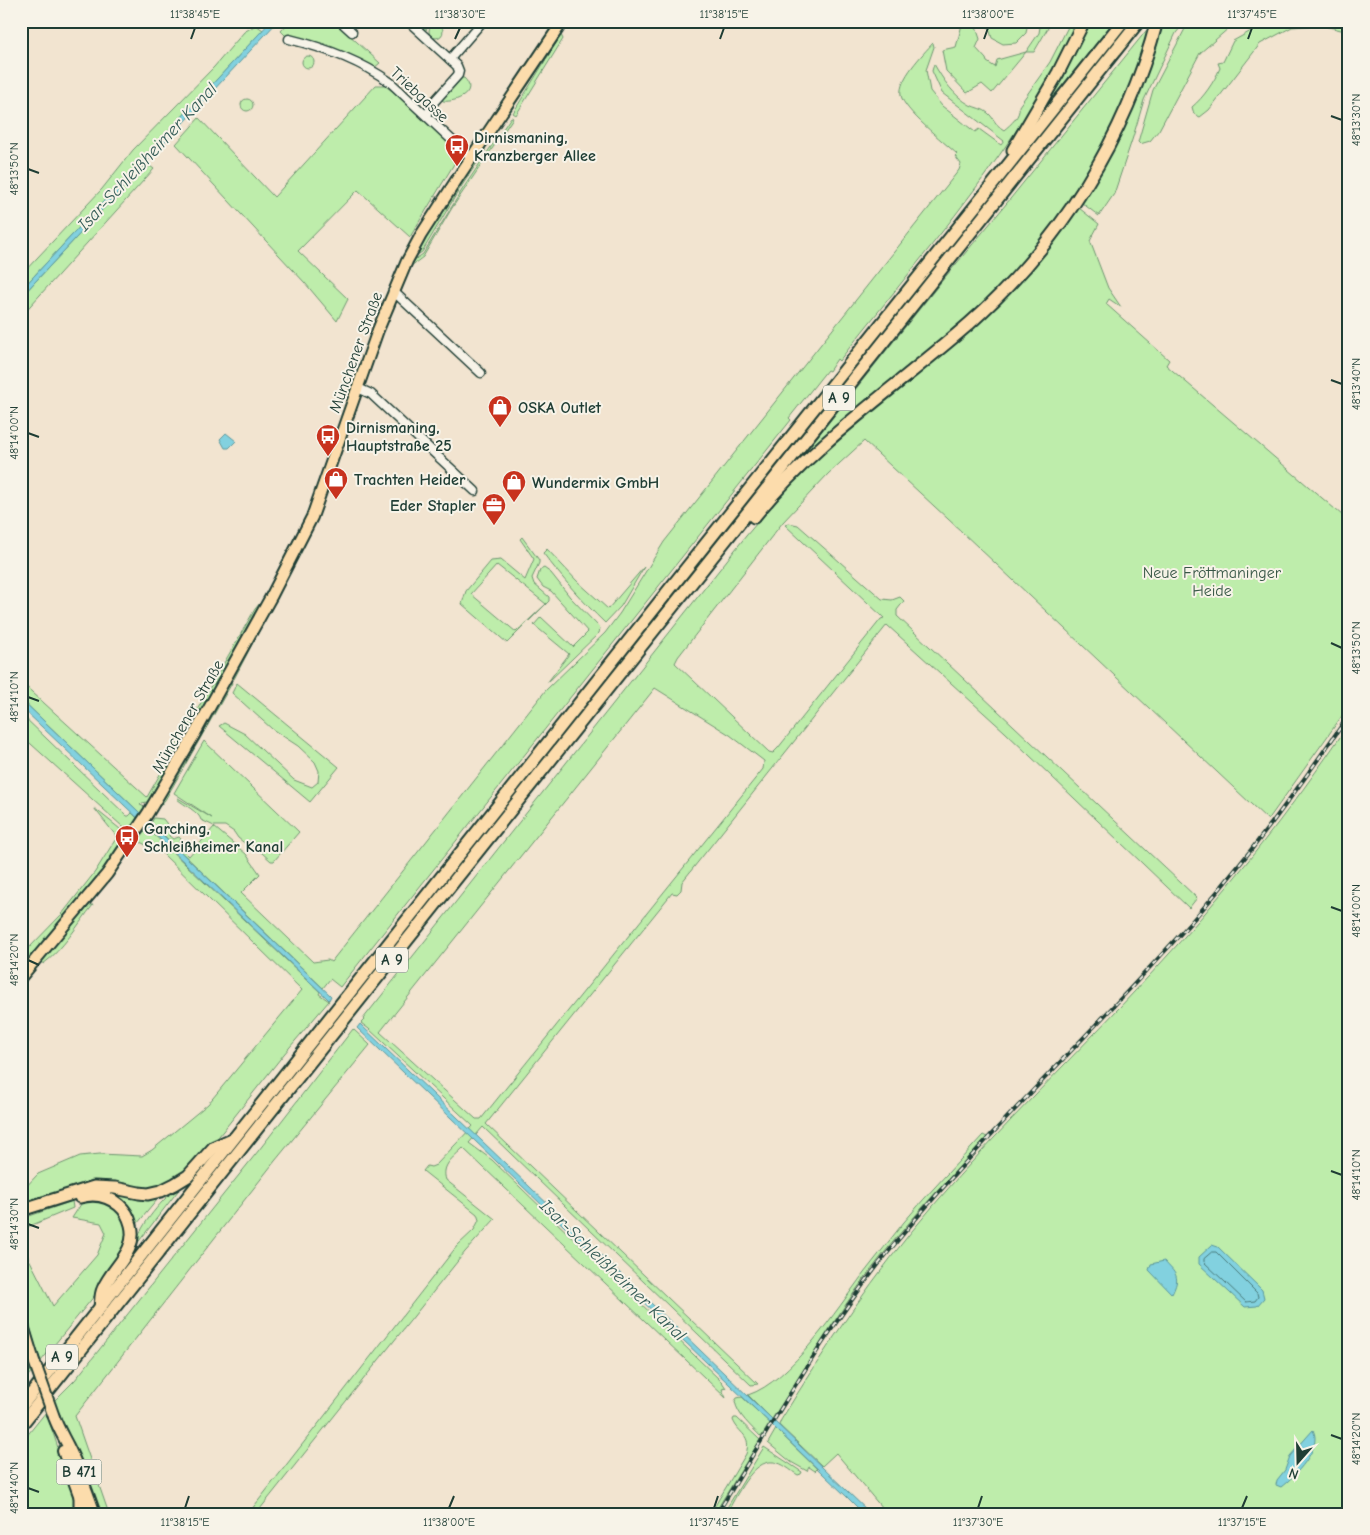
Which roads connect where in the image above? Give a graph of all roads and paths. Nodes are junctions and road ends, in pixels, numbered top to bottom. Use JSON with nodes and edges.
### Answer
{"nodes":[{"id":1,"x":340,"y":21,"type":"edge"},
{"id":2,"x":408,"y":21,"type":"edge"},
{"id":3,"x":483,"y":21,"type":"edge"},
{"id":4,"x":563,"y":21,"type":"edge"},
{"id":5,"x":1084,"y":21,"type":"edge"},
{"id":6,"x":1123,"y":21,"type":"edge"},
{"id":7,"x":1157,"y":21,"type":"edge"},
{"id":8,"x":1139,"y":23,"type":"edge"},
{"id":9,"x":352,"y":32,"type":"dead end"},
{"id":10,"x":289,"y":39,"type":"dead end"},
{"id":11,"x":450,"y":59,"type":"junction"},
{"id":12,"x":427,"y":116,"type":"junction"},
{"id":13,"x":471,"y":158,"type":"junction"},
{"id":14,"x":995,"y":182,"type":"junction"},
{"id":15,"x":395,"y":293,"type":"junction"},
{"id":16,"x":481,"y":373,"type":"dead end"},
{"id":17,"x":358,"y":388,"type":"junction"},
{"id":18,"x":475,"y":491,"type":"dead end"},
{"id":19,"x":725,"y":540,"type":"junction"},
{"id":20,"x":21,"y":978,"type":"edge"},
{"id":21,"x":234,"y":1138,"type":"junction"},
{"id":22,"x":21,"y":1210,"type":"edge"},
{"id":23,"x":21,"y":1217,"type":"edge"},
{"id":24,"x":100,"y":1308,"type":"junction"},
{"id":25,"x":21,"y":1319,"type":"edge"},
{"id":26,"x":21,"y":1407,"type":"edge"},
{"id":27,"x":21,"y":1425,"type":"edge"},
{"id":28,"x":60,"y":1433,"type":"junction"},
{"id":29,"x":80,"y":1498,"type":"junction"},
{"id":30,"x":80,"y":1514,"type":"edge"},
{"id":31,"x":86,"y":1514,"type":"edge"},
{"id":32,"x":94,"y":1514,"type":"edge"}],
"edges":[{"from":1,"to":9,"type":"street"},
{"from":2,"to":11,"type":"street"},
{"from":3,"to":11,"type":"street"},
{"from":4,"to":13,"type":"main road","name":"Münchener Straße"},
{"from":5,"to":14,"type":"highway"},
{"from":6,"to":14,"type":"highway","number":"A 9"},
{"from":7,"to":19,"type":"highway"},
{"from":8,"to":19,"type":"highway","number":"A 9"},
{"from":10,"to":12,"type":"street","name":"Triebgasse"},
{"from":11,"to":12,"type":"street"},
{"from":12,"to":13,"type":"street","name":"Triebgasse"},
{"from":13,"to":15,"type":"main road","name":"Münchener Straße"},
{"from":14,"to":21,"type":"highway","number":"A 9"},
{"from":15,"to":16,"type":"street"},
{"from":15,"to":17,"type":"main road","name":"Münchener Straße"},
{"from":17,"to":18,"type":"street"},
{"from":17,"to":20,"type":"main road","name":"Münchener Straße"},
{"from":19,"to":27,"type":"highway","number":"A 9"},
{"from":21,"to":22,"type":"highway"},
{"from":21,"to":24,"type":"highway","number":"A 9"},
{"from":23,"to":24,"type":"highway"},
{"from":24,"to":26,"type":"highway","number":"A 9"},
{"from":25,"to":28,"type":"main road","number":"B 471","bridge":true},
{"from":28,"to":29,"type":"main road","number":"B 471"},
{"from":28,"to":32,"type":"main road","number":"B 471"},
{"from":29,"to":30,"type":"highway"},
{"from":29,"to":31,"type":"main road","number":"B 471"}]}
